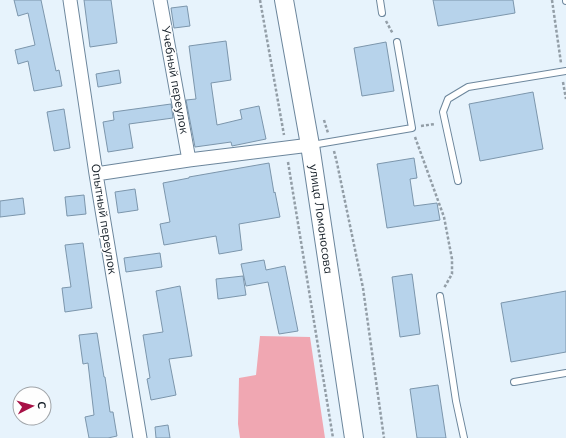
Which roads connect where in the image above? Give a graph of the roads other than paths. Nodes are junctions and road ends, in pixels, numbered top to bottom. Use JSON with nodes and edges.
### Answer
{"nodes":[{"id":1,"x":70,"y":0,"type":"edge"},
{"id":2,"x":160,"y":0,"type":"edge"},
{"id":3,"x":284,"y":0,"type":"edge"},
{"id":4,"x":380,"y":0,"type":"edge"},
{"id":5,"x":382,"y":13,"type":"road end"},
{"id":6,"x":397,"y":42,"type":"road end"},
{"id":7,"x":564,"y":71,"type":"edge"},
{"id":8,"x":310,"y":145,"type":"junction"},
{"id":9,"x":189,"y":160,"type":"junction"},
{"id":10,"x":96,"y":174,"type":"junction"},
{"id":11,"x":458,"y":180,"type":"dead end"},
{"id":12,"x":440,"y":296,"type":"road end"},
{"id":13,"x":566,"y":373,"type":"edge"},
{"id":14,"x":514,"y":382,"type":"dead end"},
{"id":15,"x":140,"y":438,"type":"edge"},
{"id":16,"x":354,"y":438,"type":"edge"},
{"id":17,"x":464,"y":438,"type":"edge"}],
"edges":[{"from":1,"to":10,"type":"street","name":"Опытный переулок"},
{"from":2,"to":9,"type":"street","name":"Учебный переулок"},
{"from":3,"to":8,"type":"main road","name":"улица Ломоносова"},
{"from":4,"to":5,"type":"lane"},
{"from":6,"to":8,"type":"lane"},
{"from":7,"to":11,"type":"lane"},
{"from":8,"to":9,"type":"street"},
{"from":8,"to":16,"type":"main road","name":"улица Ломоносова"},
{"from":9,"to":10,"type":"street"},
{"from":10,"to":15,"type":"street","name":"Опытный переулок"},
{"from":12,"to":17,"type":"lane"},
{"from":13,"to":14,"type":"lane"}]}
